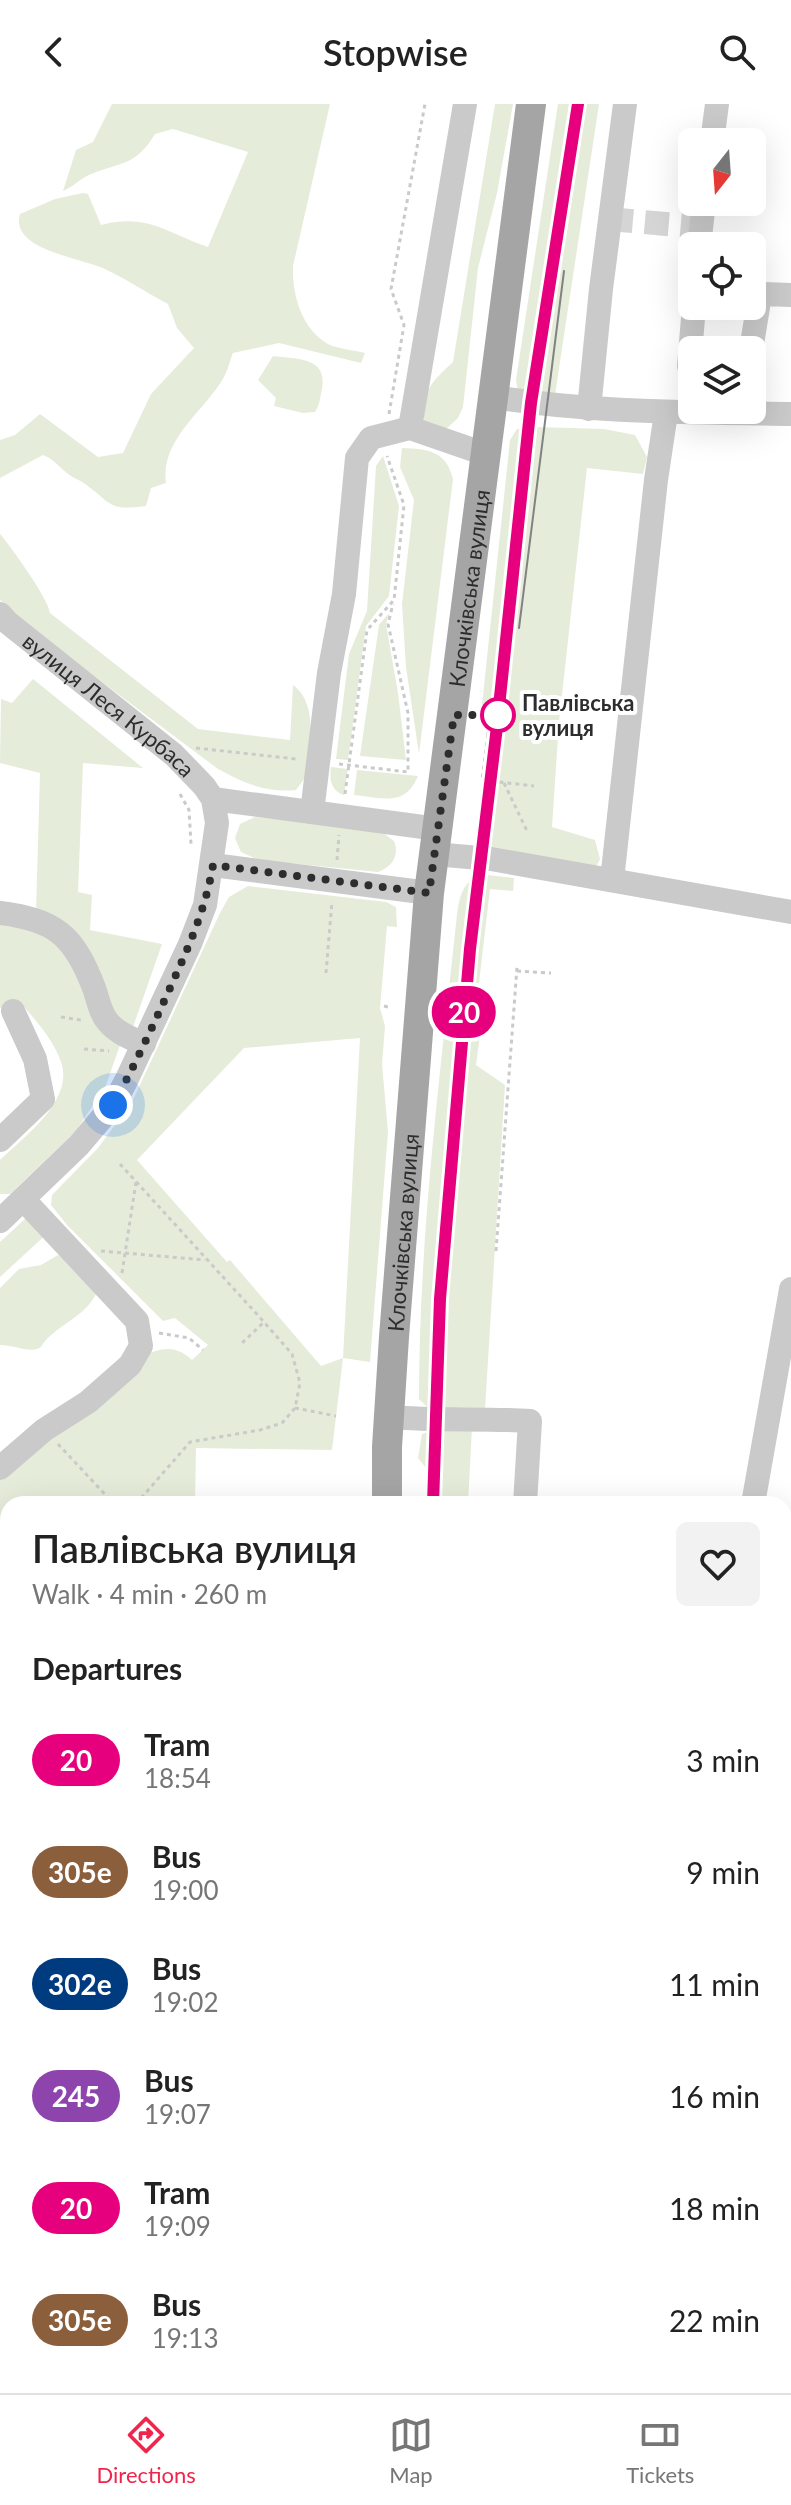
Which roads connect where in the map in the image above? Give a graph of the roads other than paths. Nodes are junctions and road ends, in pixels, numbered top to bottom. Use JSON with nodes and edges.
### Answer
{"nodes":[{"id":1,"x":465,"y":104,"type":"edge"},
{"id":2,"x":531,"y":104,"type":"edge"},
{"id":3,"x":625,"y":104,"type":"edge"},
{"id":4,"x":717,"y":104,"type":"edge"},
{"id":5,"x":714,"y":128,"type":"edge"},
{"id":6,"x":791,"y":295,"type":"edge"},
{"id":7,"x":753,"y":336,"type":"edge"},
{"id":8,"x":494,"y":397,"type":"junction"},
{"id":9,"x":589,"y":409,"type":"junction"},
{"id":10,"x":666,"y":413,"type":"junction"},
{"id":11,"x":678,"y":413,"type":"edge"},
{"id":12,"x":766,"y":413,"type":"edge"},
{"id":13,"x":791,"y":414,"type":"edge"},
{"id":14,"x":410,"y":428,"type":"junction"},
{"id":15,"x":485,"y":454,"type":"junction"},
{"id":16,"x":0,"y":614,"type":"edge"},
{"id":17,"x":213,"y":799,"type":"junction"},
{"id":18,"x":312,"y":812,"type":"junction"},
{"id":19,"x":436,"y":842,"type":"junction"},
{"id":20,"x":213,"y":865,"type":"junction"},
{"id":21,"x":612,"y":880,"type":"junction"},
{"id":22,"x":429,"y":893,"type":"junction"},
{"id":23,"x":791,"y":912,"type":"edge"},
{"id":24,"x":0,"y":913,"type":"edge"},
{"id":25,"x":13,"y":1011,"type":"dead end"},
{"id":26,"x":144,"y":1044,"type":"junction"},
{"id":27,"x":0,"y":1140,"type":"edge"},
{"id":28,"x":23,"y":1199,"type":"junction"},
{"id":29,"x":0,"y":1221,"type":"edge"},
{"id":30,"x":791,"y":1289,"type":"edge"},
{"id":31,"x":390,"y":1417,"type":"junction"},
{"id":32,"x":0,"y":1468,"type":"edge"},
{"id":33,"x":387,"y":1496,"type":"edge"},
{"id":34,"x":525,"y":1496,"type":"edge"},
{"id":35,"x":754,"y":1496,"type":"edge"}],
"edges":[{"from":1,"to":14,"type":"street"},
{"from":2,"to":8,"type":"main road","name":"Клочківська вулиця"},
{"from":3,"to":9,"type":"street"},
{"from":4,"to":5,"type":"street"},
{"from":6,"to":7,"type":"street"},
{"from":8,"to":9,"type":"street"},
{"from":8,"to":15,"type":"main road","name":"Клочківська вулиця"},
{"from":9,"to":10,"type":"street"},
{"from":10,"to":11,"type":"street"},
{"from":10,"to":21,"type":"street"},
{"from":12,"to":13,"type":"street"},
{"from":14,"to":15,"type":"street"},
{"from":14,"to":18,"type":"street"},
{"from":15,"to":19,"type":"main road","name":"Клочківська вулиця"},
{"from":16,"to":17,"type":"street","name":"вулиця Леся Курбаса"},
{"from":17,"to":18,"type":"street"},
{"from":17,"to":20,"type":"street"},
{"from":18,"to":19,"type":"street"},
{"from":19,"to":21,"type":"street"},
{"from":19,"to":22,"type":"main road","name":"Клочківська вулиця"},
{"from":20,"to":22,"type":"street"},
{"from":20,"to":26,"type":"street"},
{"from":21,"to":23,"type":"street"},
{"from":22,"to":31,"type":"main road","name":"Клочківська вулиця"},
{"from":24,"to":26,"type":"street"},
{"from":25,"to":27,"type":"street"},
{"from":26,"to":28,"type":"street"},
{"from":28,"to":29,"type":"street"},
{"from":28,"to":32,"type":"street"},
{"from":30,"to":35,"type":"street"},
{"from":31,"to":33,"type":"main road","name":"Клочківська вулиця"},
{"from":31,"to":34,"type":"street"}]}
